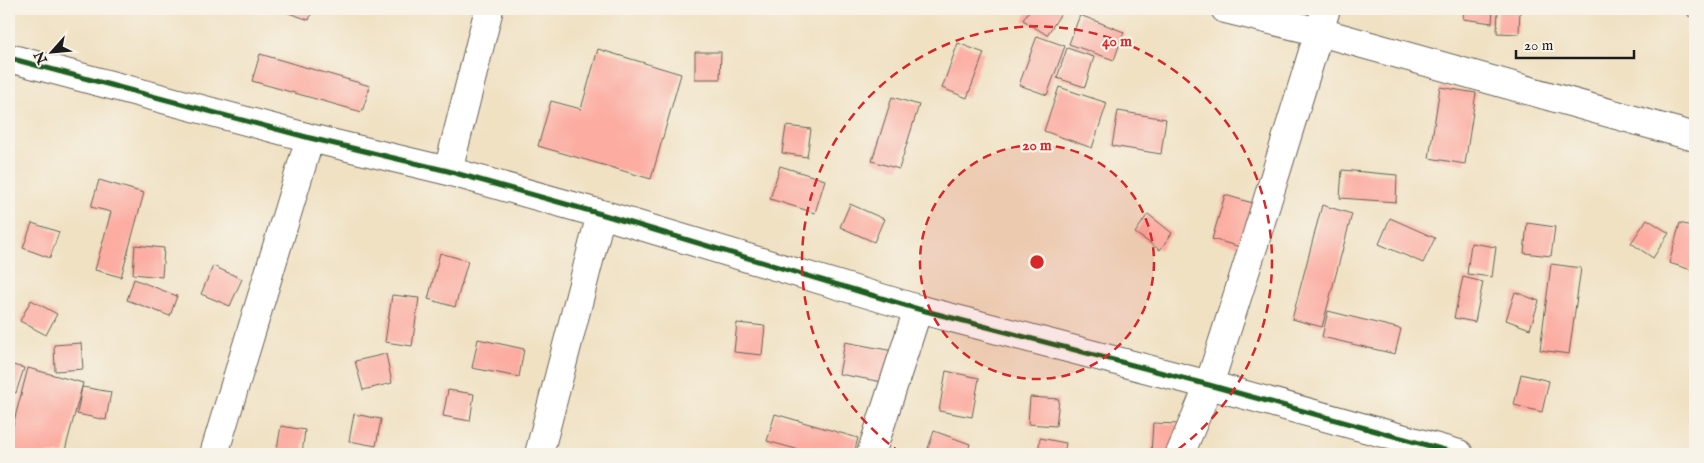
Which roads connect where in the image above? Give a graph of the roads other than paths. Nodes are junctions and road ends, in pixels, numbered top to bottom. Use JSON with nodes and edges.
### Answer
{"nodes":[{"id":1,"x":489,"y":9,"type":"edge"},
{"id":2,"x":1225,"y":9,"type":"edge"},
{"id":3,"x":1323,"y":21,"type":"edge"},
{"id":4,"x":10,"y":63,"type":"edge"},
{"id":5,"x":1695,"y":137,"type":"edge"},
{"id":6,"x":310,"y":138,"type":"junction"},
{"id":7,"x":448,"y":171,"type":"junction"},
{"id":8,"x":601,"y":214,"type":"junction"},
{"id":9,"x":918,"y":309,"type":"junction"},
{"id":10,"x":1209,"y":385,"type":"junction"},
{"id":11,"x":214,"y":454,"type":"edge"},
{"id":12,"x":539,"y":454,"type":"edge"},
{"id":13,"x":870,"y":454,"type":"edge"},
{"id":14,"x":1180,"y":454,"type":"edge"},
{"id":15,"x":1459,"y":454,"type":"edge"}],
"edges":[{"from":1,"to":7,"type":"street"},
{"from":2,"to":3,"type":"street"},
{"from":3,"to":5,"type":"street"},
{"from":3,"to":10,"type":"street"},
{"from":4,"to":6,"type":"street"},
{"from":6,"to":7,"type":"street"},
{"from":6,"to":11,"type":"street"},
{"from":7,"to":8,"type":"street"},
{"from":8,"to":9,"type":"street"},
{"from":8,"to":12,"type":"street"},
{"from":9,"to":10,"type":"street"},
{"from":9,"to":13,"type":"street"},
{"from":10,"to":14,"type":"street"},
{"from":10,"to":15,"type":"street"}]}
